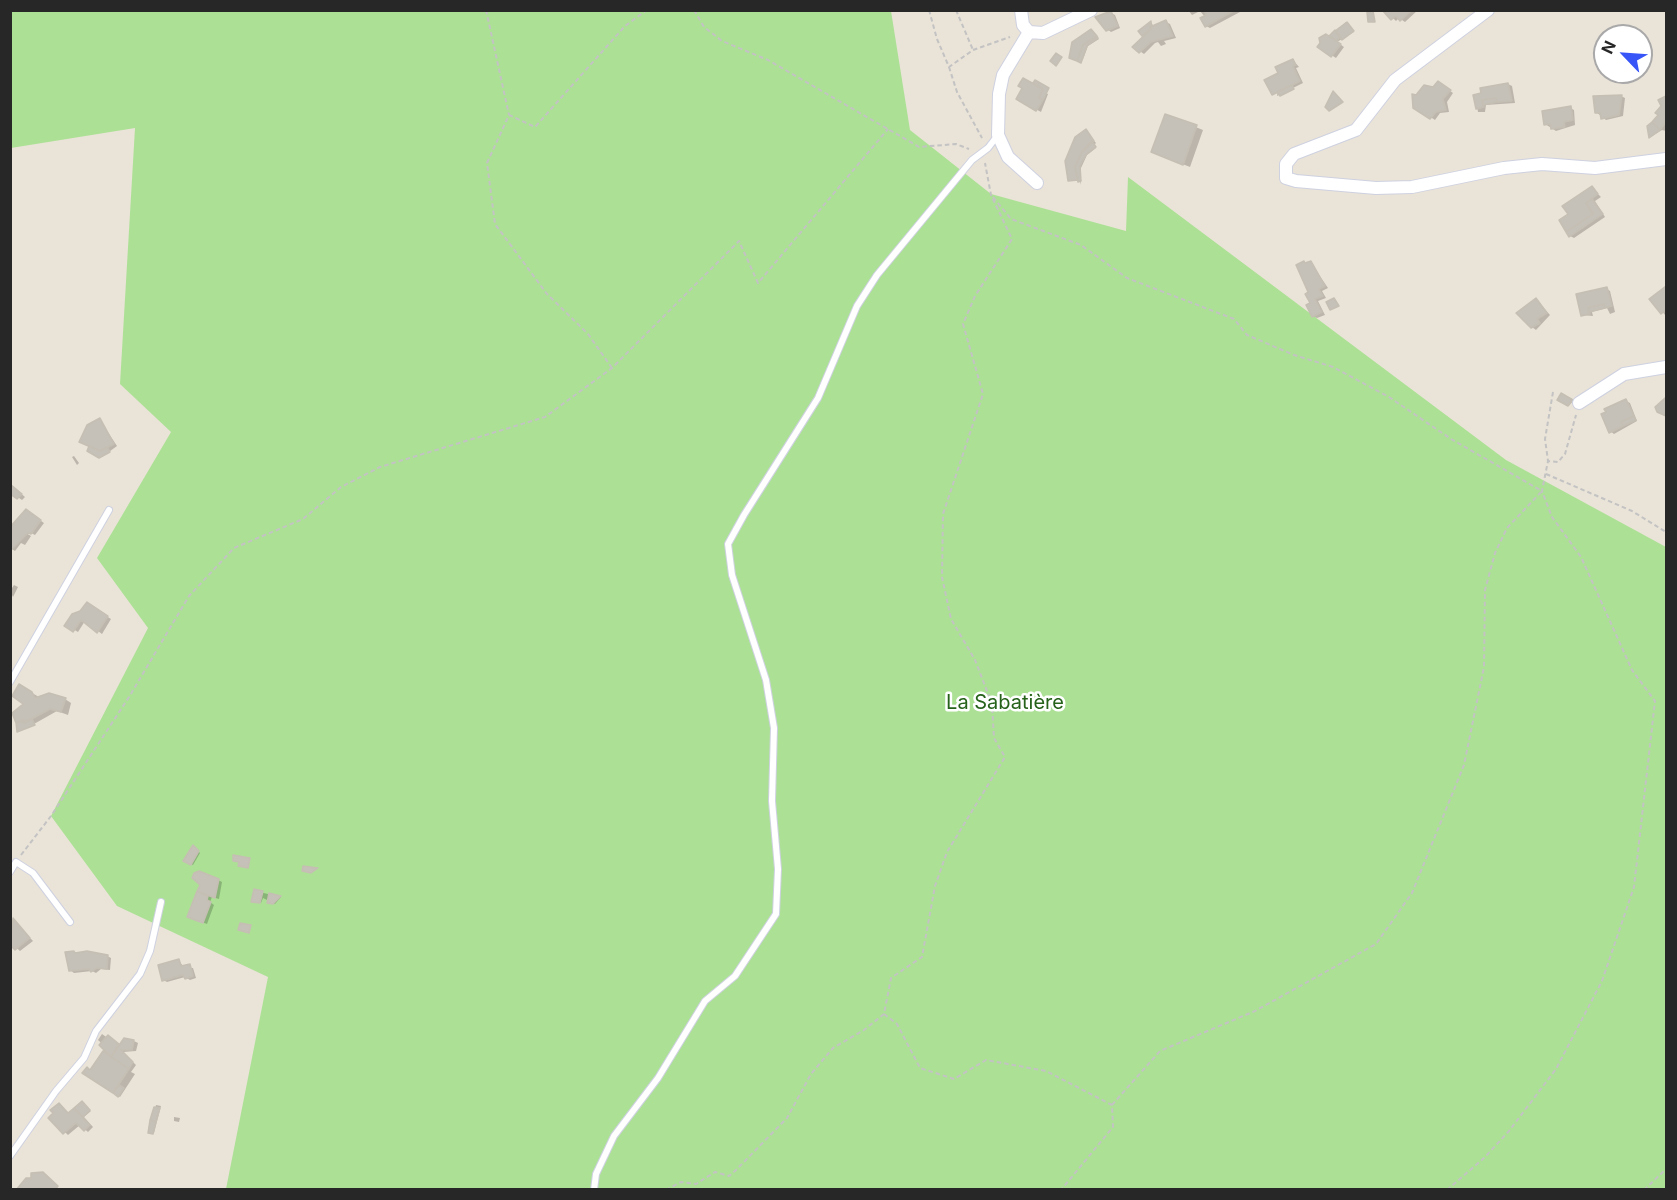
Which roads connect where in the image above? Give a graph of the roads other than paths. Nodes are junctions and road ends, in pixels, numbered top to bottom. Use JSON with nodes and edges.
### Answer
{"nodes":[{"id":1,"x":1021,"y":10,"type":"edge"},
{"id":2,"x":1091,"y":10,"type":"edge"},
{"id":3,"x":1488,"y":10,"type":"edge"},
{"id":4,"x":1026,"y":28,"type":"junction"},
{"id":5,"x":998,"y":135,"type":"junction"},
{"id":6,"x":1666,"y":159,"type":"edge"},
{"id":7,"x":1037,"y":183,"type":"dead end"},
{"id":8,"x":1666,"y":367,"type":"edge"},
{"id":9,"x":1579,"y":403,"type":"road end"},
{"id":10,"x":109,"y":510,"type":"dead end"},
{"id":11,"x":10,"y":682,"type":"edge"},
{"id":12,"x":10,"y":872,"type":"edge"},
{"id":13,"x":160,"y":902,"type":"dead end"},
{"id":14,"x":70,"y":922,"type":"dead end"},
{"id":15,"x":10,"y":1156,"type":"edge"},
{"id":16,"x":594,"y":1190,"type":"edge"}],
"edges":[{"from":1,"to":4,"type":"street"},
{"from":2,"to":4,"type":"street"},
{"from":3,"to":6,"type":"street"},
{"from":4,"to":5,"type":"street"},
{"from":5,"to":7,"type":"street"},
{"from":5,"to":16,"type":"lane"},
{"from":8,"to":9,"type":"street"},
{"from":10,"to":11,"type":"lane"},
{"from":12,"to":14,"type":"lane"},
{"from":13,"to":15,"type":"lane"}]}
